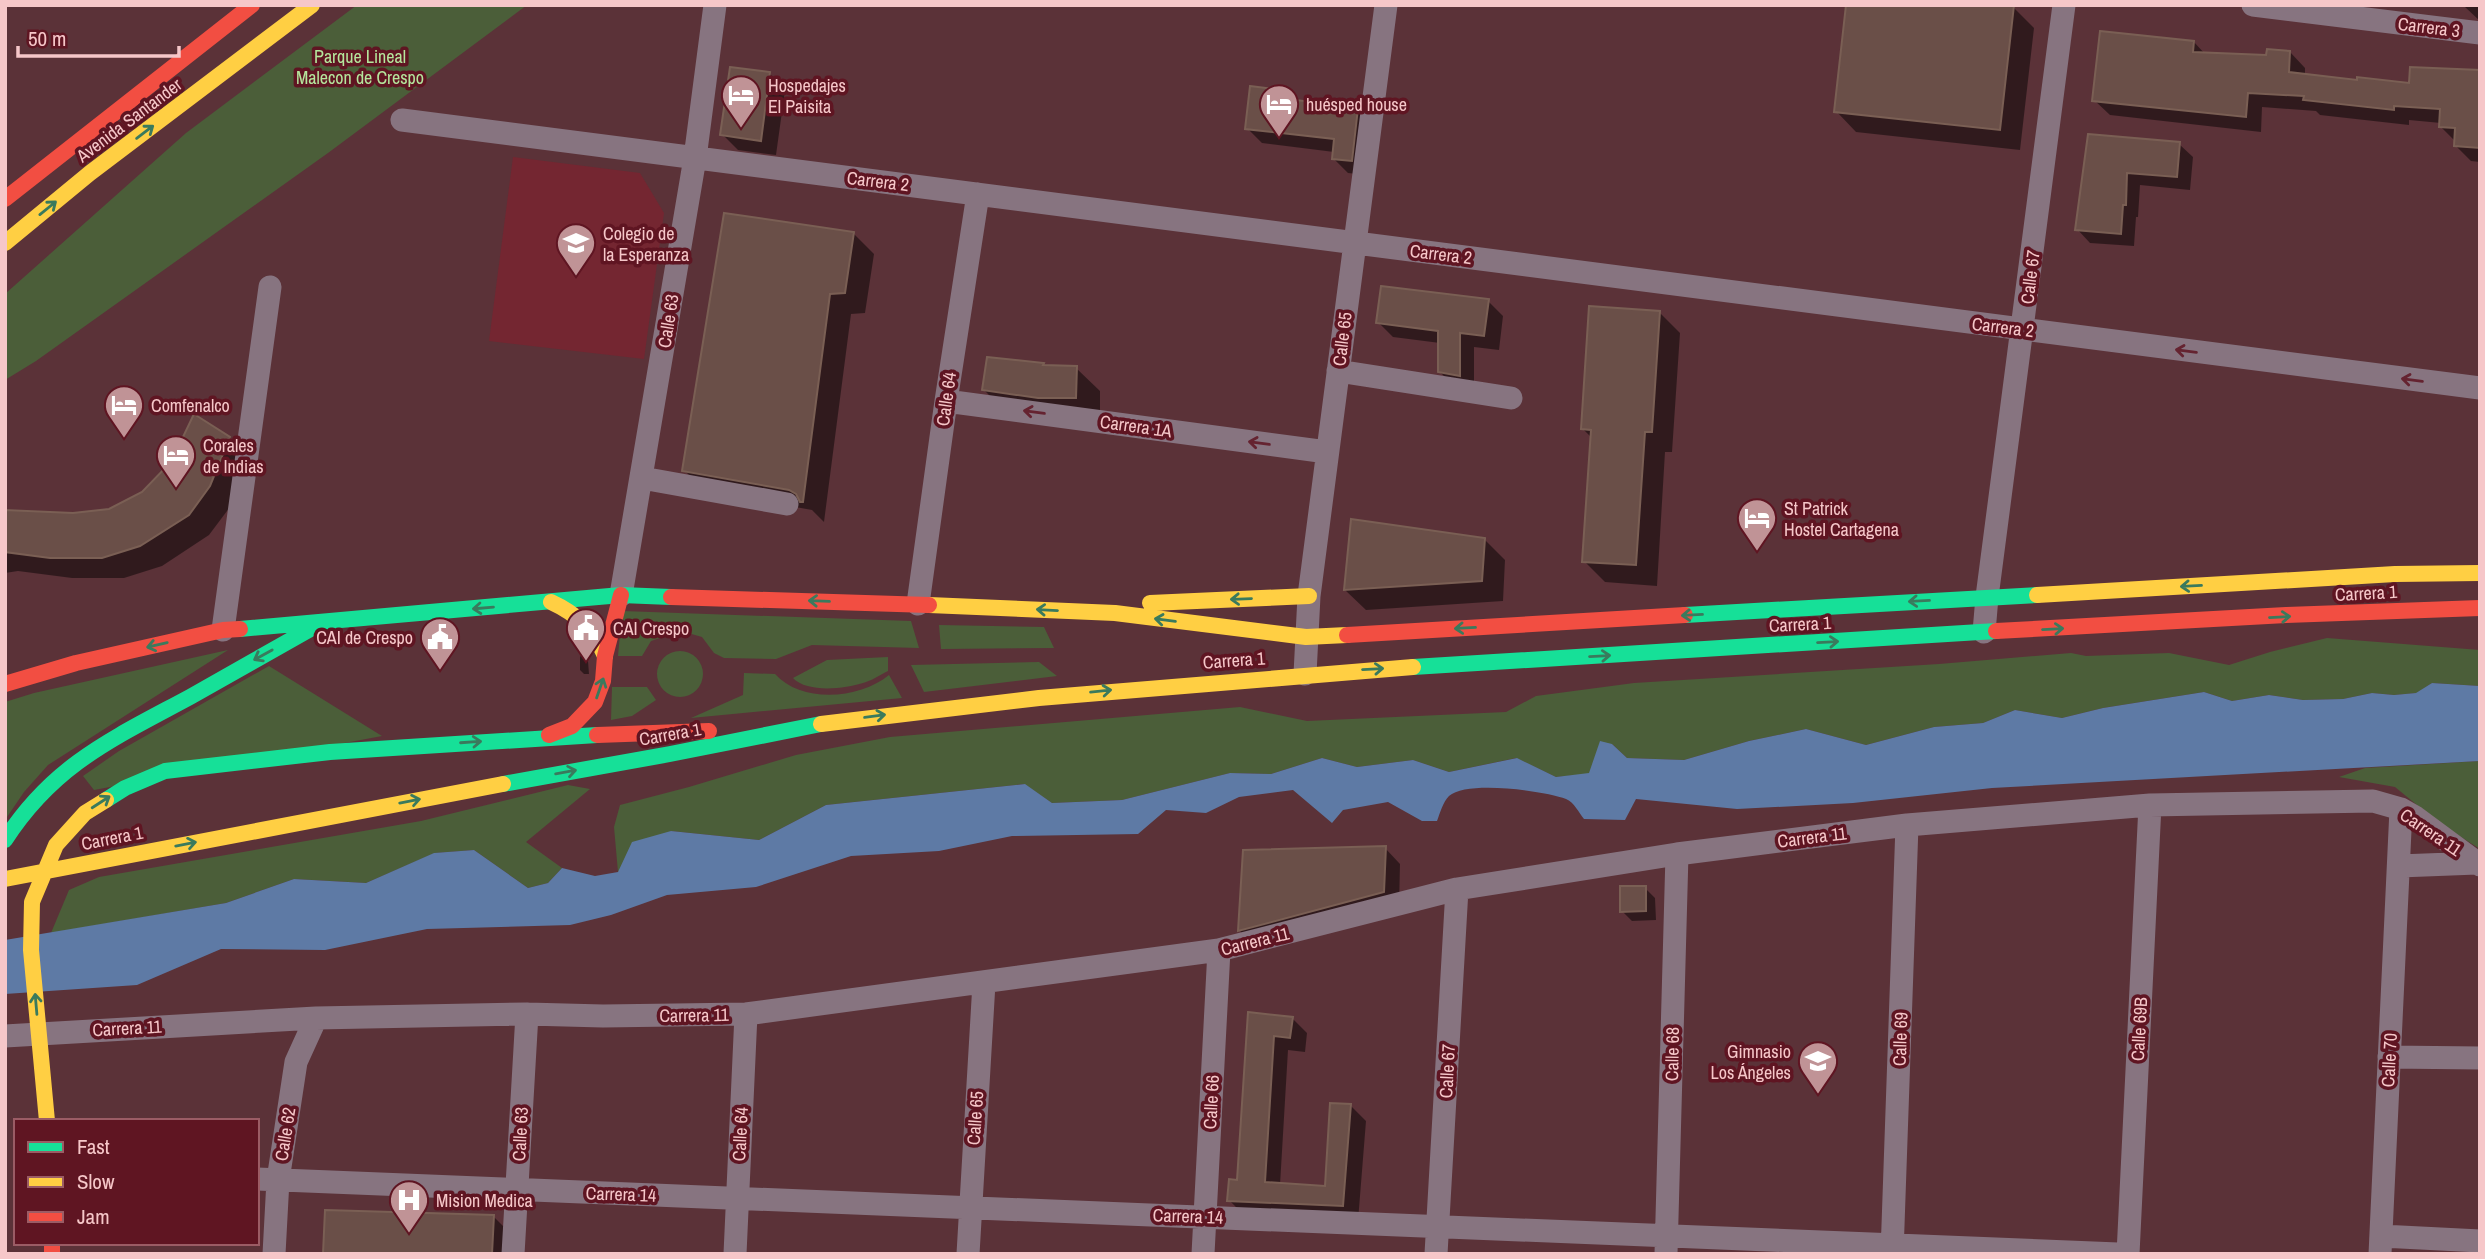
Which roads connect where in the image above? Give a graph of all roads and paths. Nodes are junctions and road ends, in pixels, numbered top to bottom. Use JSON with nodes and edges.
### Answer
{"nodes":[{"id":1,"x":252,"y":5,"type":"edge"},
{"id":2,"x":312,"y":5,"type":"edge"},
{"id":3,"x":715,"y":5,"type":"edge"},
{"id":4,"x":1386,"y":5,"type":"edge"},
{"id":5,"x":2064,"y":5,"type":"edge"},
{"id":6,"x":2253,"y":5,"type":"edge"},
{"id":7,"x":2480,"y":33,"type":"edge"},
{"id":8,"x":402,"y":120,"type":"dead end"},
{"id":9,"x":695,"y":158,"type":"junction"},
{"id":10,"x":978,"y":194,"type":"junction"},
{"id":11,"x":5,"y":199,"type":"edge"},
{"id":12,"x":5,"y":243,"type":"edge"},
{"id":13,"x":1353,"y":243,"type":"junction"},
{"id":14,"x":270,"y":287,"type":"dead end"},
{"id":15,"x":2023,"y":330,"type":"junction"},
{"id":16,"x":1338,"y":370,"type":"junction"},
{"id":17,"x":2480,"y":388,"type":"edge"},
{"id":18,"x":1511,"y":398,"type":"dead end"},
{"id":19,"x":946,"y":401,"type":"junction"},
{"id":20,"x":1327,"y":452,"type":"junction"},
{"id":21,"x":642,"y":478,"type":"junction"},
{"id":22,"x":787,"y":504,"type":"dead end"},
{"id":23,"x":2480,"y":573,"type":"edge"},
{"id":24,"x":621,"y":595,"type":"junction"},
{"id":25,"x":1310,"y":596,"type":"junction"},
{"id":26,"x":1987,"y":597,"type":"junction"},
{"id":27,"x":551,"y":602,"type":"junction"},
{"id":28,"x":918,"y":604,"type":"junction"},
{"id":29,"x":2480,"y":608,"type":"edge"},
{"id":30,"x":1115,"y":614,"type":"junction"},
{"id":31,"x":322,"y":622,"type":"junction"},
{"id":32,"x":223,"y":630,"type":"junction"},
{"id":33,"x":1984,"y":632,"type":"junction"},
{"id":34,"x":1306,"y":637,"type":"junction"},
{"id":35,"x":605,"y":656,"type":"junction"},
{"id":36,"x":1305,"y":674,"type":"junction"},
{"id":37,"x":5,"y":684,"type":"edge"},
{"id":38,"x":807,"y":725,"type":"junction"},
{"id":39,"x":540,"y":737,"type":"junction"},
{"id":40,"x":2150,"y":805,"type":"junction"},
{"id":41,"x":2401,"y":809,"type":"junction"},
{"id":42,"x":1907,"y":825,"type":"junction"},
{"id":43,"x":5,"y":840,"type":"edge"},
{"id":44,"x":1677,"y":854,"type":"junction"},
{"id":45,"x":2478,"y":864,"type":"edge"},
{"id":46,"x":2399,"y":866,"type":"junction"},
{"id":47,"x":5,"y":879,"type":"edge"},
{"id":48,"x":1457,"y":889,"type":"junction"},
{"id":49,"x":1219,"y":950,"type":"junction"},
{"id":50,"x":984,"y":983,"type":"junction"},
{"id":51,"x":527,"y":1014,"type":"junction"},
{"id":52,"x":746,"y":1014,"type":"junction"},
{"id":53,"x":316,"y":1018,"type":"junction"},
{"id":54,"x":5,"y":1036,"type":"edge"},
{"id":55,"x":2389,"y":1057,"type":"junction"},
{"id":56,"x":2480,"y":1058,"type":"edge"},
{"id":57,"x":47,"y":1119,"type":"edge"},
{"id":58,"x":268,"y":1179,"type":"edge"},
{"id":59,"x":517,"y":1189,"type":"junction"},
{"id":60,"x":737,"y":1198,"type":"junction"},
{"id":61,"x":970,"y":1208,"type":"junction"},
{"id":62,"x":1205,"y":1217,"type":"junction"},
{"id":63,"x":1438,"y":1226,"type":"junction"},
{"id":64,"x":2480,"y":1241,"type":"edge"},
{"id":65,"x":1666,"y":1245,"type":"edge"},
{"id":66,"x":2381,"y":1245,"type":"edge"},
{"id":67,"x":1892,"y":1249,"type":"edge"},
{"id":68,"x":274,"y":1254,"type":"edge"},
{"id":69,"x":513,"y":1254,"type":"edge"},
{"id":70,"x":735,"y":1254,"type":"edge"},
{"id":71,"x":968,"y":1254,"type":"edge"},
{"id":72,"x":1203,"y":1254,"type":"edge"},
{"id":73,"x":1436,"y":1254,"type":"edge"},
{"id":74,"x":2118,"y":1254,"type":"edge"},
{"id":75,"x":2128,"y":1254,"type":"edge"}],
"edges":[{"from":1,"to":11,"type":"main road","name":"Avenida Santander"},
{"from":12,"to":2,"type":"main road","name":"Avenida Santander","one_way":true},
{"from":3,"to":9,"type":"street","name":"Calle 63"},
{"from":4,"to":13,"type":"street","name":"Calle 65"},
{"from":5,"to":15,"type":"street","name":"Calle 67"},
{"from":6,"to":7,"type":"street","name":"Carrera 3"},
{"from":8,"to":9,"type":"street","name":"Carrera 2"},
{"from":9,"to":10,"type":"street","name":"Carrera 2"},
{"from":9,"to":21,"type":"street","name":"Calle 63"},
{"from":10,"to":13,"type":"street","name":"Carrera 2"},
{"from":10,"to":19,"type":"street","name":"Calle 64"},
{"from":13,"to":15,"type":"street","name":"Carrera 2"},
{"from":13,"to":16,"type":"street","name":"Calle 65"},
{"from":14,"to":32,"type":"street"},
{"from":17,"to":15,"type":"street","name":"Carrera 2","one_way":true},
{"from":15,"to":26,"type":"street","name":"Calle 67"},
{"from":16,"to":18,"type":"street"},
{"from":16,"to":20,"type":"street","name":"Calle 65"},
{"from":20,"to":19,"type":"street","name":"Carrera 1A","one_way":true},
{"from":19,"to":28,"type":"street","name":"Calle 64"},
{"from":20,"to":25,"type":"street","name":"Calle 65"},
{"from":21,"to":22,"type":"street"},
{"from":21,"to":24,"type":"street","name":"Calle 63"},
{"from":23,"to":26,"type":"main road","name":"Carrera 1","one_way":true},
{"from":24,"to":27,"type":"main road","name":"Carrera 1"},
{"from":28,"to":24,"type":"main road","name":"Carrera 1","one_way":true},
{"from":24,"to":35,"type":"main road"},
{"from":25,"to":30,"type":"main road","one_way":true},
{"from":25,"to":34,"type":"street","name":"Calle 65"},
{"from":26,"to":33,"type":"street","name":"Calle 67"},
{"from":26,"to":34,"type":"main road","name":"Carrera 1","one_way":true},
{"from":27,"to":31,"type":"main road","name":"Carrera 1","one_way":true},
{"from":27,"to":35,"type":"main road"},
{"from":30,"to":28,"type":"main road","name":"Carrera 1","one_way":true},
{"from":33,"to":29,"type":"main road","name":"Carrera 1","one_way":true},
{"from":34,"to":30,"type":"main road","name":"Carrera 1","one_way":true},
{"from":31,"to":32,"type":"main road","name":"Carrera 1"},
{"from":31,"to":43,"type":"main road","one_way":true},
{"from":32,"to":37,"type":"main road","name":"Carrera 1","one_way":true},
{"from":36,"to":33,"type":"main road","name":"Carrera 1","one_way":true},
{"from":34,"to":36,"type":"street","name":"Calle 65"},
{"from":39,"to":35,"type":"main road","one_way":true},
{"from":38,"to":36,"type":"main road","name":"Carrera 1","one_way":true},
{"from":38,"to":39,"type":"main road"},
{"from":47,"to":38,"type":"main road","name":"Carrera 1","one_way":true},
{"from":57,"to":39,"type":"main road","one_way":true},
{"from":40,"to":41,"type":"street","name":"Carrera 11"},
{"from":40,"to":42,"type":"street","name":"Carrera 11"},
{"from":40,"to":75,"type":"street","name":"Calle 69B"},
{"from":41,"to":45,"type":"street","name":"Carrera 11"},
{"from":41,"to":46,"type":"street","name":"Calle 70"},
{"from":42,"to":44,"type":"street","name":"Carrera 11"},
{"from":42,"to":67,"type":"street","name":"Calle 69"},
{"from":44,"to":48,"type":"street","name":"Carrera 11"},
{"from":44,"to":65,"type":"street","name":"Calle 68"},
{"from":45,"to":46,"type":"street"},
{"from":46,"to":55,"type":"street","name":"Calle 70"},
{"from":48,"to":49,"type":"street","name":"Carrera 11"},
{"from":48,"to":63,"type":"street","name":"Calle 67"},
{"from":49,"to":50,"type":"street","name":"Carrera 11"},
{"from":49,"to":62,"type":"street","name":"Calle 66"},
{"from":50,"to":52,"type":"street","name":"Carrera 11"},
{"from":50,"to":61,"type":"street","name":"Calle 65"},
{"from":51,"to":52,"type":"street","name":"Carrera 11"},
{"from":51,"to":53,"type":"street","name":"Carrera 11"},
{"from":51,"to":59,"type":"street","name":"Calle 63"},
{"from":52,"to":60,"type":"street","name":"Calle 64"},
{"from":53,"to":54,"type":"street","name":"Carrera 11"},
{"from":53,"to":58,"type":"street","name":"Calle 62"},
{"from":55,"to":56,"type":"street"},
{"from":55,"to":66,"type":"street","name":"Calle 70"},
{"from":58,"to":59,"type":"street","name":"Carrera 14"},
{"from":58,"to":68,"type":"street","name":"Calle 62"},
{"from":59,"to":60,"type":"street","name":"Carrera 14"},
{"from":59,"to":69,"type":"street","name":"Calle 63"},
{"from":60,"to":61,"type":"street","name":"Carrera 14"},
{"from":60,"to":70,"type":"street","name":"Calle 64"},
{"from":61,"to":62,"type":"street","name":"Carrera 14"},
{"from":61,"to":71,"type":"street","name":"Calle 65"},
{"from":62,"to":63,"type":"street","name":"Carrera 14"},
{"from":62,"to":72,"type":"street","name":"Calle 66"},
{"from":63,"to":65,"type":"street","name":"Carrera 14"},
{"from":63,"to":73,"type":"street","name":"Calle 67"},
{"from":64,"to":66,"type":"street"},
{"from":65,"to":67,"type":"street","name":"Carrera 14"},
{"from":67,"to":74,"type":"street","name":"Carrera 14"}]}
